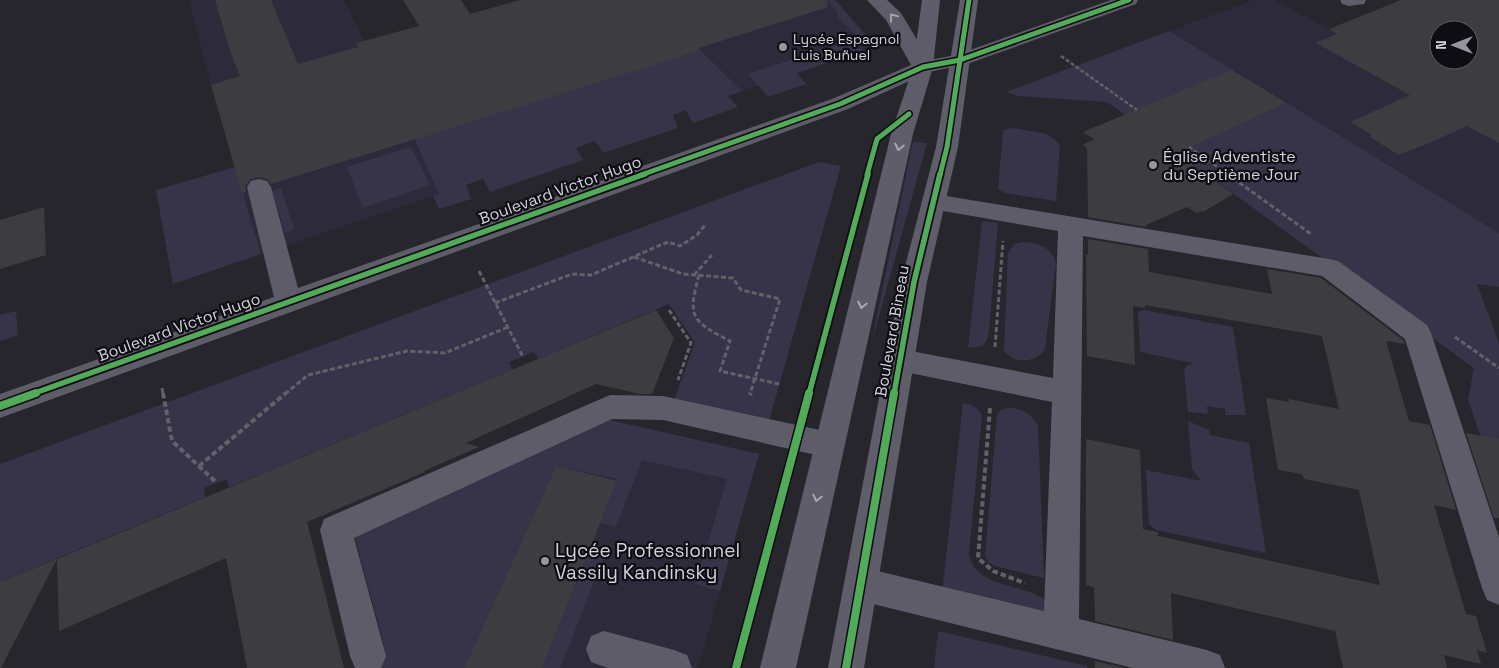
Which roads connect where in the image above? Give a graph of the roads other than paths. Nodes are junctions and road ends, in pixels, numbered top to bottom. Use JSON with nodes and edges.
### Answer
{"nodes":[{"id":1,"x":876,"y":0,"type":"edge"},
{"id":2,"x":931,"y":0,"type":"edge"},
{"id":3,"x":969,"y":0,"type":"edge"},
{"id":4,"x":1129,"y":0,"type":"edge"},
{"id":5,"x":1349,"y":0,"type":"edge"},
{"id":6,"x":1357,"y":0,"type":"edge"},
{"id":7,"x":960,"y":60,"type":"junction"},
{"id":8,"x":923,"y":67,"type":"junction"},
{"id":9,"x":259,"y":188,"type":"dead end"},
{"id":10,"x":934,"y":202,"type":"junction"},
{"id":11,"x":1071,"y":225,"type":"junction"},
{"id":12,"x":289,"y":302,"type":"junction"},
{"id":13,"x":900,"y":360,"type":"junction"},
{"id":14,"x":1067,"y":392,"type":"junction"},
{"id":15,"x":0,"y":406,"type":"edge"},
{"id":16,"x":828,"y":454,"type":"junction"},
{"id":17,"x":861,"y":584,"type":"junction"},
{"id":18,"x":1499,"y":588,"type":"edge"},
{"id":19,"x":1061,"y":633,"type":"junction"},
{"id":20,"x":604,"y":649,"type":"dead end"},
{"id":21,"x":368,"y":656,"type":"dead end"},
{"id":22,"x":674,"y":668,"type":"edge"},
{"id":23,"x":778,"y":668,"type":"edge"},
{"id":24,"x":846,"y":668,"type":"edge"},
{"id":25,"x":1207,"y":668,"type":"edge"}],
"edges":[{"from":8,"to":1,"type":"street","one_way":true},
{"from":2,"to":8,"type":"main road","name":"Boulevard Bineau"},
{"from":3,"to":7,"type":"main road","name":"Boulevard Bineau"},
{"from":4,"to":7,"type":"street","name":"Boulevard Victor Hugo"},
{"from":5,"to":6,"type":"street"},
{"from":7,"to":8,"type":"street","name":"Boulevard Victor Hugo"},
{"from":7,"to":10,"type":"main road","name":"Boulevard Bineau"},
{"from":8,"to":12,"type":"street","name":"Boulevard Victor Hugo"},
{"from":8,"to":16,"type":"main road","name":"Boulevard Bineau","one_way":true},
{"from":9,"to":12,"type":"street"},
{"from":10,"to":11,"type":"street"},
{"from":10,"to":13,"type":"main road","name":"Boulevard Bineau"},
{"from":11,"to":14,"type":"street"},
{"from":11,"to":18,"type":"street"},
{"from":12,"to":15,"type":"street","name":"Boulevard Victor Hugo"},
{"from":13,"to":14,"type":"street"},
{"from":13,"to":17,"type":"main road","name":"Boulevard Bineau"},
{"from":14,"to":19,"type":"street"},
{"from":16,"to":21,"type":"street"},
{"from":16,"to":23,"type":"main road","name":"Boulevard Bineau","one_way":true},
{"from":17,"to":19,"type":"street"},
{"from":17,"to":24,"type":"main road","name":"Boulevard Bineau"},
{"from":19,"to":25,"type":"street"},
{"from":20,"to":22,"type":"street"}]}
